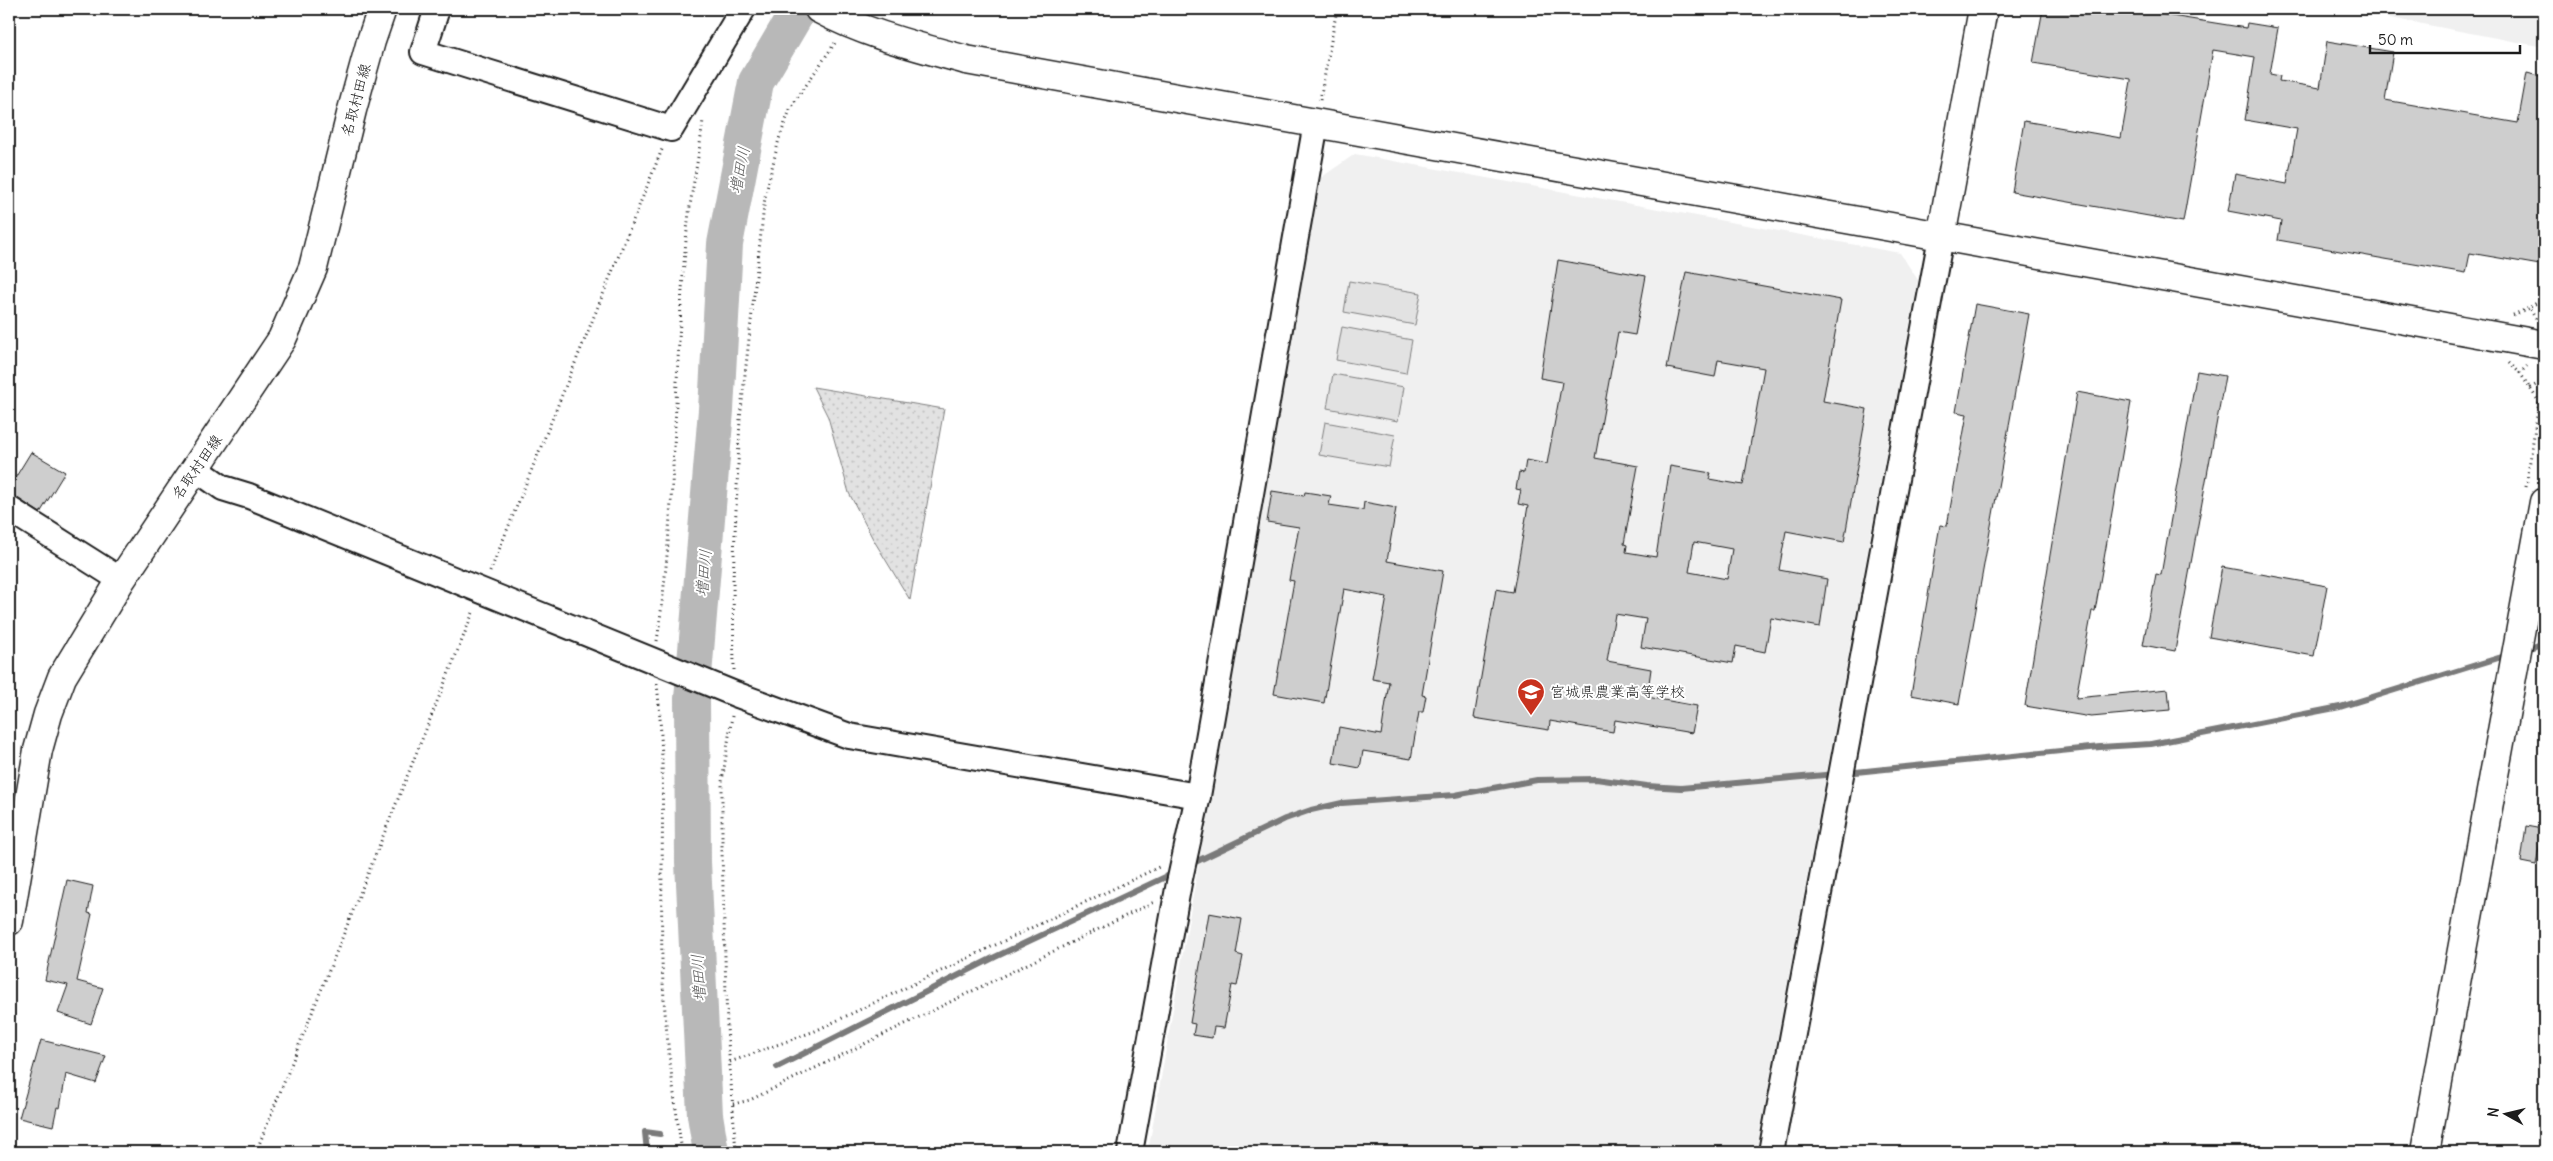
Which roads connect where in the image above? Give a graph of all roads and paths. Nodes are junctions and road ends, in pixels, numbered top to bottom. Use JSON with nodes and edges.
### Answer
{"nodes":[{"id":1,"x":382,"y":9,"type":"edge"},
{"id":2,"x":437,"y":9,"type":"edge"},
{"id":3,"x":743,"y":9,"type":"edge"},
{"id":4,"x":1337,"y":9,"type":"edge"},
{"id":5,"x":1983,"y":9,"type":"edge"},
{"id":6,"x":834,"y":17,"type":"edge"},
{"id":7,"x":703,"y":117,"type":"dead end"},
{"id":8,"x":1316,"y":123,"type":"junction"},
{"id":9,"x":671,"y":129,"type":"junction"},
{"id":10,"x":1941,"y":237,"type":"junction"},
{"id":11,"x":2544,"y":298,"type":"edge"},
{"id":12,"x":2540,"y":332,"type":"edge"},
{"id":13,"x":2543,"y":381,"type":"dead end"},
{"id":14,"x":2530,"y":388,"type":"dead end"},
{"id":15,"x":209,"y":478,"type":"junction"},
{"id":16,"x":2544,"y":502,"type":"edge"},
{"id":17,"x":9,"y":510,"type":"edge"},
{"id":18,"x":121,"y":580,"type":"junction"},
{"id":19,"x":482,"y":592,"type":"junction"},
{"id":20,"x":660,"y":664,"type":"junction"},
{"id":21,"x":731,"y":693,"type":"junction"},
{"id":22,"x":1198,"y":796,"type":"junction"},
{"id":23,"x":1181,"y":872,"type":"junction"},
{"id":24,"x":9,"y":921,"type":"edge"},
{"id":25,"x":730,"y":1062,"type":"junction"},
{"id":26,"x":733,"y":1104,"type":"junction"},
{"id":27,"x":256,"y":1152,"type":"edge"},
{"id":28,"x":682,"y":1152,"type":"edge"},
{"id":29,"x":736,"y":1152,"type":"edge"},
{"id":30,"x":1130,"y":1152,"type":"edge"},
{"id":31,"x":1770,"y":1152,"type":"edge"},
{"id":32,"x":2425,"y":1152,"type":"edge"}],
"edges":[{"from":1,"to":15,"type":"street","name":"名取村田線"},
{"from":2,"to":9,"type":"street"},
{"from":3,"to":9,"type":"street"},
{"from":4,"to":8,"type":"path"},
{"from":5,"to":10,"type":"street"},
{"from":6,"to":8,"type":"street"},
{"from":6,"to":21,"type":"path"},
{"from":7,"to":20,"type":"path"},
{"from":8,"to":10,"type":"street"},
{"from":8,"to":22,"type":"street"},
{"from":9,"to":19,"type":"path"},
{"from":10,"to":12,"type":"street"},
{"from":10,"to":31,"type":"street"},
{"from":11,"to":12,"type":"path"},
{"from":13,"to":14,"type":"path"},
{"from":15,"to":18,"type":"street","name":"名取村田線"},
{"from":15,"to":19,"type":"street"},
{"from":16,"to":32,"type":"street"},
{"from":17,"to":18,"type":"street"},
{"from":18,"to":24,"type":"street","name":"名取村田線"},
{"from":19,"to":20,"type":"street"},
{"from":19,"to":27,"type":"path"},
{"from":20,"to":21,"type":"street"},
{"from":20,"to":28,"type":"path"},
{"from":21,"to":22,"type":"street"},
{"from":21,"to":25,"type":"path"},
{"from":22,"to":23,"type":"street"},
{"from":23,"to":25,"type":"path"},
{"from":23,"to":26,"type":"path"},
{"from":23,"to":30,"type":"street"},
{"from":25,"to":26,"type":"path"},
{"from":26,"to":29,"type":"path"}]}
